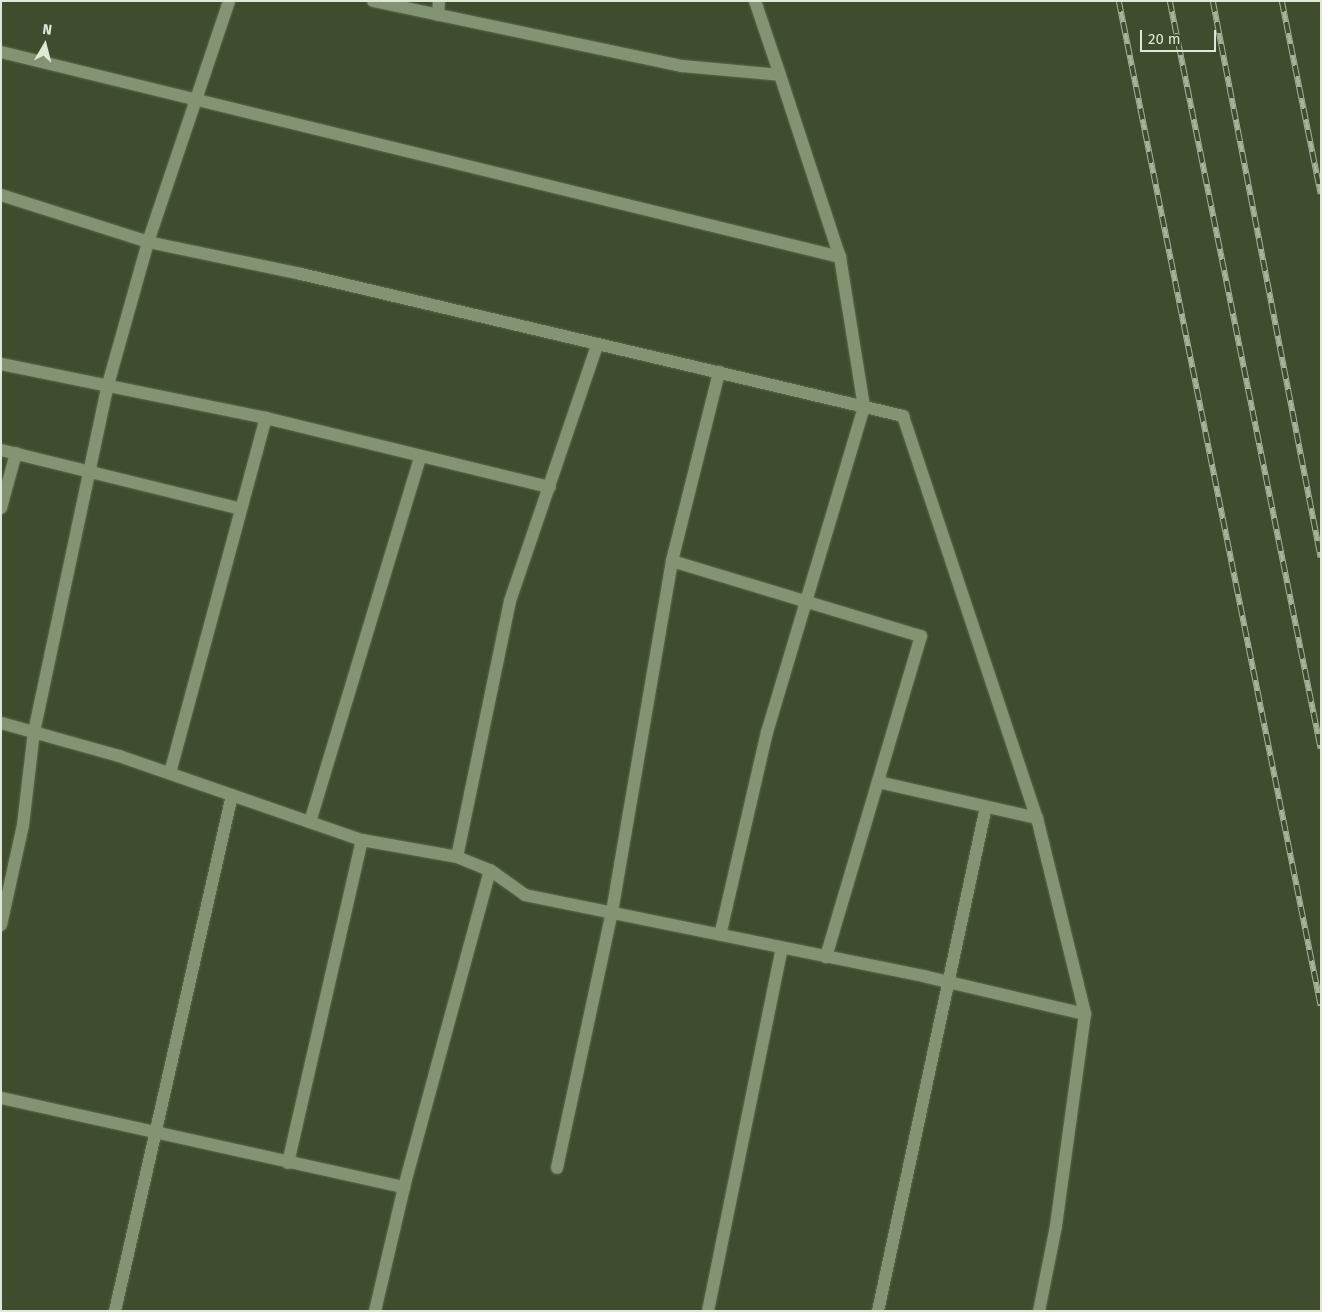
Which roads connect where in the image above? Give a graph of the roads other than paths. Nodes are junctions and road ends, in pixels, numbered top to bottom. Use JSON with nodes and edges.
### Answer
{"nodes":[{"id":1,"x":229,"y":1,"type":"edge"},
{"id":2,"x":373,"y":1,"type":"edge"},
{"id":3,"x":439,"y":1,"type":"edge"},
{"id":4,"x":755,"y":1,"type":"edge"},
{"id":5,"x":438,"y":15,"type":"junction"},
{"id":6,"x":1,"y":52,"type":"edge"},
{"id":7,"x":780,"y":75,"type":"junction"},
{"id":8,"x":195,"y":100,"type":"junction"},
{"id":9,"x":1,"y":195,"type":"edge"},
{"id":10,"x":148,"y":242,"type":"junction"},
{"id":11,"x":840,"y":257,"type":"junction"},
{"id":12,"x":597,"y":345,"type":"junction"},
{"id":13,"x":1,"y":364,"type":"edge"},
{"id":14,"x":718,"y":372,"type":"junction"},
{"id":15,"x":107,"y":388,"type":"junction"},
{"id":16,"x":864,"y":406,"type":"junction"},
{"id":17,"x":266,"y":418,"type":"junction"},
{"id":18,"x":1,"y":450,"type":"edge"},
{"id":19,"x":16,"y":454,"type":"junction"},
{"id":20,"x":420,"y":458,"type":"junction"},
{"id":21,"x":88,"y":473,"type":"junction"},
{"id":22,"x":550,"y":487,"type":"junction"},
{"id":23,"x":1,"y":508,"type":"edge"},
{"id":24,"x":241,"y":509,"type":"junction"},
{"id":25,"x":672,"y":561,"type":"junction"},
{"id":26,"x":806,"y":603,"type":"junction"},
{"id":27,"x":1,"y":723,"type":"edge"},
{"id":28,"x":34,"y":732,"type":"junction"},
{"id":29,"x":170,"y":774,"type":"junction"},
{"id":30,"x":878,"y":782,"type":"junction"},
{"id":31,"x":232,"y":795,"type":"junction"},
{"id":32,"x":986,"y":807,"type":"junction"},
{"id":33,"x":1037,"y":818,"type":"junction"},
{"id":34,"x":310,"y":822,"type":"junction"},
{"id":35,"x":362,"y":840,"type":"junction"},
{"id":36,"x":458,"y":857,"type":"junction"},
{"id":37,"x":490,"y":870,"type":"junction"},
{"id":38,"x":612,"y":912,"type":"junction"},
{"id":39,"x":1,"y":925,"type":"edge"},
{"id":40,"x":720,"y":935,"type":"junction"},
{"id":41,"x":782,"y":948,"type":"junction"},
{"id":42,"x":826,"y":957,"type":"junction"},
{"id":43,"x":948,"y":982,"type":"junction"},
{"id":44,"x":1085,"y":1014,"type":"junction"},
{"id":45,"x":1,"y":1098,"type":"edge"},
{"id":46,"x":153,"y":1134,"type":"junction"},
{"id":47,"x":288,"y":1163,"type":"junction"},
{"id":48,"x":557,"y":1168,"type":"dead end"},
{"id":49,"x":404,"y":1187,"type":"junction"},
{"id":50,"x":115,"y":1311,"type":"edge"},
{"id":51,"x":375,"y":1311,"type":"edge"},
{"id":52,"x":708,"y":1311,"type":"edge"},
{"id":53,"x":878,"y":1311,"type":"edge"},
{"id":54,"x":1039,"y":1311,"type":"edge"}],
"edges":[{"from":1,"to":8,"type":"street"},
{"from":2,"to":5,"type":"street"},
{"from":3,"to":5,"type":"street"},
{"from":4,"to":7,"type":"street"},
{"from":5,"to":7,"type":"street"},
{"from":6,"to":8,"type":"street"},
{"from":7,"to":11,"type":"street"},
{"from":8,"to":10,"type":"street"},
{"from":8,"to":11,"type":"street"},
{"from":9,"to":10,"type":"street"},
{"from":10,"to":12,"type":"street"},
{"from":10,"to":15,"type":"street"},
{"from":11,"to":16,"type":"street"},
{"from":12,"to":14,"type":"street"},
{"from":12,"to":22,"type":"street"},
{"from":13,"to":15,"type":"street"},
{"from":14,"to":16,"type":"street"},
{"from":14,"to":25,"type":"street"},
{"from":15,"to":17,"type":"street"},
{"from":15,"to":21,"type":"street"},
{"from":16,"to":26,"type":"street"},
{"from":16,"to":33,"type":"street"},
{"from":17,"to":20,"type":"street"},
{"from":17,"to":24,"type":"street"},
{"from":18,"to":19,"type":"street"},
{"from":19,"to":21,"type":"street"},
{"from":19,"to":23,"type":"street"},
{"from":20,"to":22,"type":"street"},
{"from":20,"to":34,"type":"street"},
{"from":21,"to":24,"type":"street"},
{"from":21,"to":28,"type":"street"},
{"from":22,"to":36,"type":"street"},
{"from":24,"to":29,"type":"street"},
{"from":25,"to":26,"type":"street"},
{"from":25,"to":38,"type":"street"},
{"from":26,"to":30,"type":"street"},
{"from":26,"to":40,"type":"street"},
{"from":27,"to":28,"type":"street"},
{"from":28,"to":29,"type":"street"},
{"from":28,"to":39,"type":"street"},
{"from":29,"to":31,"type":"street"},
{"from":30,"to":32,"type":"street"},
{"from":30,"to":42,"type":"street"},
{"from":31,"to":34,"type":"street"},
{"from":31,"to":46,"type":"street"},
{"from":32,"to":33,"type":"street"},
{"from":32,"to":43,"type":"street"},
{"from":33,"to":44,"type":"street"},
{"from":34,"to":35,"type":"street"},
{"from":35,"to":36,"type":"street"},
{"from":35,"to":47,"type":"street"},
{"from":36,"to":37,"type":"street"},
{"from":37,"to":38,"type":"street"},
{"from":37,"to":49,"type":"street"},
{"from":38,"to":40,"type":"street"},
{"from":38,"to":48,"type":"street"},
{"from":40,"to":41,"type":"street"},
{"from":41,"to":42,"type":"street"},
{"from":41,"to":52,"type":"street"},
{"from":42,"to":43,"type":"street"},
{"from":43,"to":44,"type":"street"},
{"from":43,"to":53,"type":"street"},
{"from":44,"to":54,"type":"street"},
{"from":45,"to":46,"type":"street"},
{"from":46,"to":47,"type":"street"},
{"from":46,"to":50,"type":"street"},
{"from":47,"to":49,"type":"street"},
{"from":49,"to":51,"type":"street"}]}
